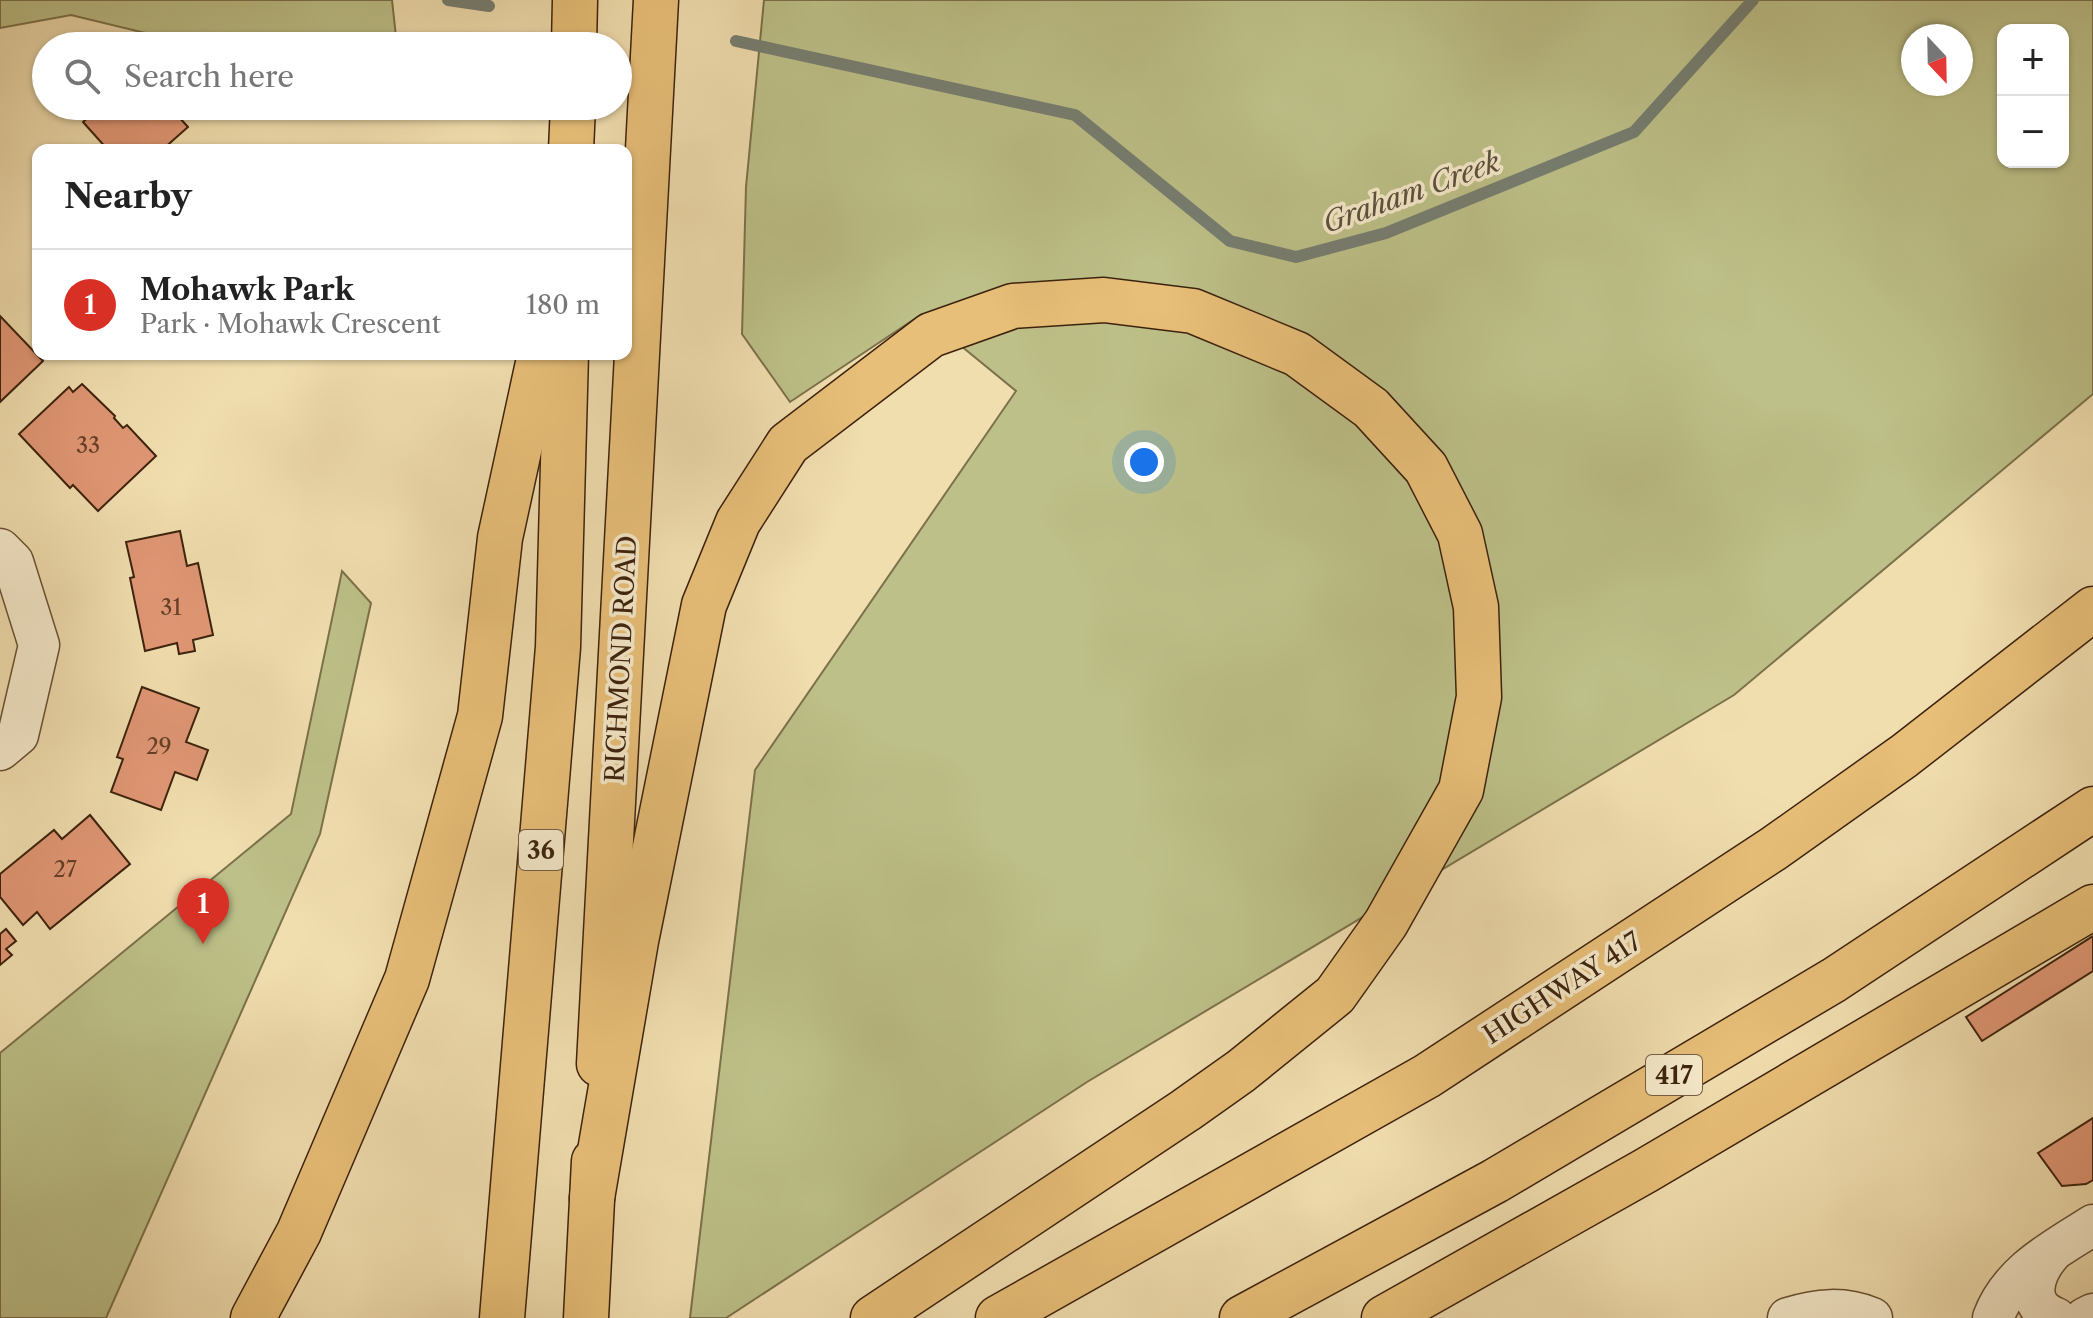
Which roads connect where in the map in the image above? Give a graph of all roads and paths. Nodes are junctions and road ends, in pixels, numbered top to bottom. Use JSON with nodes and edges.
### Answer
{"nodes":[{"id":1,"x":575,"y":0,"type":"edge"},
{"id":2,"x":656,"y":0,"type":"edge"},
{"id":3,"x":574,"y":32,"type":"edge"},
{"id":4,"x":572,"y":120,"type":"edge"},
{"id":5,"x":571,"y":144,"type":"edge"},
{"id":6,"x":539,"y":360,"type":"edge"},
{"id":7,"x":566,"y":360,"type":"edge"},
{"id":8,"x":0,"y":549,"type":"edge"},
{"id":9,"x":2085,"y":614,"type":"edge"},
{"id":10,"x":0,"y":750,"type":"edge"},
{"id":11,"x":2093,"y":809,"type":"edge"},
{"id":12,"x":2093,"y":907,"type":"edge"},
{"id":13,"x":592,"y":1198,"type":"junction"},
{"id":14,"x":2093,"y":1225,"type":"edge"},
{"id":15,"x":2052,"y":1252,"type":"junction"},
{"id":16,"x":2093,"y":1314,"type":"edge"},
{"id":17,"x":253,"y":1318,"type":"edge"},
{"id":18,"x":502,"y":1318,"type":"edge"},
{"id":19,"x":586,"y":1318,"type":"edge"},
{"id":20,"x":873,"y":1318,"type":"edge"},
{"id":21,"x":998,"y":1318,"type":"edge"},
{"id":22,"x":1242,"y":1318,"type":"edge"},
{"id":23,"x":1384,"y":1318,"type":"edge"},
{"id":24,"x":1788,"y":1318,"type":"edge"},
{"id":25,"x":1872,"y":1318,"type":"edge"},
{"id":26,"x":1993,"y":1318,"type":"edge"},
{"id":27,"x":2056,"y":1318,"type":"edge"},
{"id":28,"x":2085,"y":1318,"type":"edge"}],
"edges":[{"from":1,"to":3,"type":"main road"},
{"from":2,"to":13,"type":"main road","name":"RICHMOND ROAD"},
{"from":4,"to":5,"type":"main road"},
{"from":6,"to":17,"type":"main road"},
{"from":7,"to":18,"type":"main road","number":"36"},
{"from":8,"to":10,"type":"street"},
{"from":9,"to":21,"type":"main road","name":"HIGHWAY 417"},
{"from":11,"to":22,"type":"main road","number":"417"},
{"from":12,"to":23,"type":"main road"},
{"from":13,"to":19,"type":"main road","name":"RICHMOND ROAD"},
{"from":13,"to":20,"type":"main road"},
{"from":14,"to":15,"type":"street"},
{"from":15,"to":26,"type":"street"},
{"from":15,"to":27,"type":"street"},
{"from":16,"to":28,"type":"street"},
{"from":24,"to":25,"type":"street"}]}
